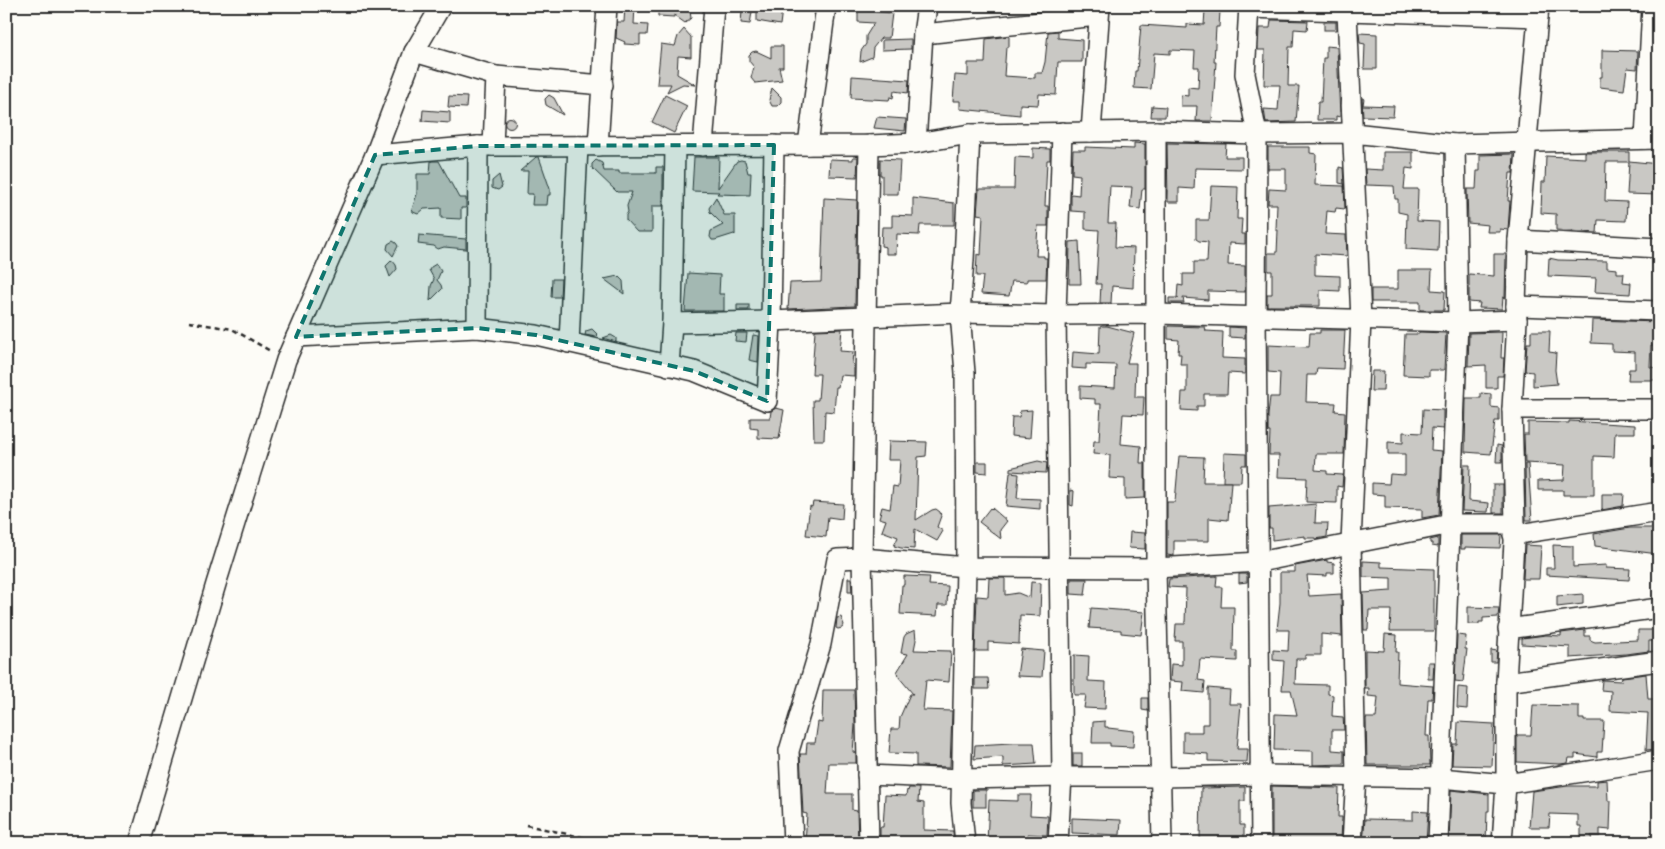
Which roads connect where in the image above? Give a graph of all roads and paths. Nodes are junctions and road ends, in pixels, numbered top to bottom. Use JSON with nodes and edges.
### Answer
{"nodes":[{"id":1,"x":441,"y":6,"type":"edge"},
{"id":2,"x":607,"y":6,"type":"edge"},
{"id":3,"x":714,"y":6,"type":"edge"},
{"id":4,"x":826,"y":6,"type":"edge"},
{"id":5,"x":927,"y":6,"type":"edge"},
{"id":6,"x":1652,"y":6,"type":"edge"},
{"id":7,"x":1249,"y":7,"type":"edge"},
{"id":8,"x":1348,"y":9,"type":"edge"},
{"id":9,"x":1099,"y":11,"type":"edge"},
{"id":10,"x":1539,"y":11,"type":"edge"},
{"id":11,"x":923,"y":34,"type":"junction"},
{"id":12,"x":414,"y":52,"type":"junction"},
{"id":13,"x":496,"y":76,"type":"junction"},
{"id":14,"x":603,"y":85,"type":"junction"},
{"id":15,"x":1156,"y":131,"type":"junction"},
{"id":16,"x":1062,"y":132,"type":"junction"},
{"id":17,"x":1091,"y":132,"type":"junction"},
{"id":18,"x":1352,"y":133,"type":"junction"},
{"id":19,"x":970,"y":134,"type":"junction"},
{"id":20,"x":1257,"y":134,"type":"junction"},
{"id":21,"x":1652,"y":139,"type":"edge"},
{"id":22,"x":1527,"y":142,"type":"junction"},
{"id":23,"x":916,"y":144,"type":"junction"},
{"id":24,"x":1455,"y":144,"type":"junction"},
{"id":25,"x":774,"y":145,"type":"junction"},
{"id":26,"x":808,"y":145,"type":"junction"},
{"id":27,"x":870,"y":145,"type":"junction"},
{"id":28,"x":486,"y":146,"type":"junction"},
{"id":29,"x":578,"y":146,"type":"junction"},
{"id":30,"x":598,"y":146,"type":"junction"},
{"id":31,"x":675,"y":146,"type":"junction"},
{"id":32,"x":703,"y":146,"type":"junction"},
{"id":33,"x":375,"y":155,"type":"junction"},
{"id":34,"x":1518,"y":240,"type":"junction"},
{"id":35,"x":1659,"y":248,"type":"edge"},
{"id":36,"x":1659,"y":311,"type":"edge"},
{"id":37,"x":960,"y":312,"type":"junction"},
{"id":38,"x":1517,"y":313,"type":"junction"},
{"id":39,"x":1156,"y":314,"type":"junction"},
{"id":40,"x":1056,"y":315,"type":"junction"},
{"id":41,"x":866,"y":317,"type":"junction"},
{"id":42,"x":1256,"y":317,"type":"junction"},
{"id":43,"x":1361,"y":320,"type":"junction"},
{"id":44,"x":771,"y":321,"type":"junction"},
{"id":45,"x":189,"y":322,"type":"dead end"},
{"id":46,"x":1458,"y":322,"type":"junction"},
{"id":47,"x":672,"y":323,"type":"junction"},
{"id":48,"x":476,"y":328,"type":"junction"},
{"id":49,"x":296,"y":337,"type":"junction"},
{"id":50,"x":568,"y":343,"type":"junction"},
{"id":51,"x":286,"y":360,"type":"junction"},
{"id":52,"x":669,"y":366,"type":"junction"},
{"id":53,"x":1512,"y":409,"type":"junction"},
{"id":54,"x":1659,"y":409,"type":"edge"},
{"id":55,"x":1659,"y":512,"type":"edge"},
{"id":56,"x":1451,"y":524,"type":"junction"},
{"id":57,"x":1514,"y":529,"type":"junction"},
{"id":58,"x":1351,"y":543,"type":"junction"},
{"id":59,"x":862,"y":558,"type":"junction"},
{"id":60,"x":1258,"y":562,"type":"junction"},
{"id":61,"x":966,"y":567,"type":"junction"},
{"id":62,"x":1059,"y":567,"type":"junction"},
{"id":63,"x":1156,"y":568,"type":"junction"},
{"id":64,"x":1659,"y":608,"type":"edge"},
{"id":65,"x":1508,"y":629,"type":"junction"},
{"id":66,"x":1659,"y":661,"type":"edge"},
{"id":67,"x":1506,"y":682,"type":"junction"},
{"id":68,"x":1659,"y":760,"type":"edge"},
{"id":69,"x":867,"y":775,"type":"junction"},
{"id":70,"x":1261,"y":775,"type":"junction"},
{"id":71,"x":1356,"y":776,"type":"junction"},
{"id":72,"x":1062,"y":777,"type":"junction"},
{"id":73,"x":1161,"y":777,"type":"junction"},
{"id":74,"x":1440,"y":778,"type":"junction"},
{"id":75,"x":962,"y":780,"type":"junction"},
{"id":76,"x":1506,"y":784,"type":"junction"},
{"id":77,"x":526,"y":825,"type":"dead end"},
{"id":78,"x":139,"y":843,"type":"edge"},
{"id":79,"x":609,"y":843,"type":"edge"},
{"id":80,"x":793,"y":843,"type":"edge"},
{"id":81,"x":869,"y":843,"type":"edge"},
{"id":82,"x":965,"y":843,"type":"edge"},
{"id":83,"x":1058,"y":843,"type":"edge"},
{"id":84,"x":1162,"y":843,"type":"edge"},
{"id":85,"x":1261,"y":843,"type":"edge"},
{"id":86,"x":1352,"y":843,"type":"edge"},
{"id":87,"x":1438,"y":843,"type":"edge"},
{"id":88,"x":1502,"y":843,"type":"edge"}],
"edges":[{"from":1,"to":12,"type":"street"},
{"from":2,"to":14,"type":"street"},
{"from":3,"to":32,"type":"street"},
{"from":4,"to":26,"type":"street"},
{"from":5,"to":11,"type":"street"},
{"from":6,"to":21,"type":"street"},
{"from":7,"to":8,"type":"street"},
{"from":7,"to":20,"type":"street"},
{"from":8,"to":10,"type":"street"},
{"from":8,"to":18,"type":"street"},
{"from":9,"to":11,"type":"street"},
{"from":9,"to":17,"type":"street"},
{"from":10,"to":22,"type":"street"},
{"from":11,"to":23,"type":"street"},
{"from":12,"to":13,"type":"street"},
{"from":12,"to":33,"type":"street"},
{"from":13,"to":14,"type":"street"},
{"from":13,"to":28,"type":"street"},
{"from":14,"to":30,"type":"street"},
{"from":15,"to":17,"type":"street"},
{"from":15,"to":20,"type":"street"},
{"from":15,"to":39,"type":"street"},
{"from":16,"to":17,"type":"street"},
{"from":16,"to":19,"type":"street"},
{"from":16,"to":40,"type":"street"},
{"from":18,"to":20,"type":"street"},
{"from":18,"to":24,"type":"street"},
{"from":18,"to":43,"type":"street"},
{"from":19,"to":23,"type":"street"},
{"from":19,"to":37,"type":"street"},
{"from":20,"to":42,"type":"street"},
{"from":21,"to":22,"type":"street"},
{"from":22,"to":24,"type":"street"},
{"from":22,"to":34,"type":"street"},
{"from":23,"to":27,"type":"street"},
{"from":24,"to":46,"type":"street"},
{"from":25,"to":26,"type":"street"},
{"from":25,"to":32,"type":"street"},
{"from":25,"to":44,"type":"street"},
{"from":26,"to":27,"type":"street"},
{"from":27,"to":41,"type":"street"},
{"from":28,"to":29,"type":"street"},
{"from":28,"to":33,"type":"street"},
{"from":28,"to":48,"type":"street"},
{"from":29,"to":30,"type":"street"},
{"from":29,"to":50,"type":"street"},
{"from":30,"to":31,"type":"street"},
{"from":31,"to":32,"type":"street"},
{"from":31,"to":47,"type":"street"},
{"from":33,"to":49,"type":"street"},
{"from":34,"to":35,"type":"street"},
{"from":34,"to":38,"type":"street"},
{"from":36,"to":38,"type":"street"},
{"from":37,"to":40,"type":"street"},
{"from":37,"to":41,"type":"street"},
{"from":37,"to":61,"type":"street"},
{"from":38,"to":46,"type":"street"},
{"from":38,"to":53,"type":"street"},
{"from":39,"to":40,"type":"street"},
{"from":39,"to":42,"type":"street"},
{"from":39,"to":63,"type":"street"},
{"from":40,"to":62,"type":"street"},
{"from":41,"to":44,"type":"street"},
{"from":41,"to":59,"type":"street"},
{"from":42,"to":43,"type":"street"},
{"from":42,"to":60,"type":"street"},
{"from":43,"to":46,"type":"street"},
{"from":43,"to":58,"type":"street"},
{"from":44,"to":47,"type":"street"},
{"from":44,"to":52,"type":"street"},
{"from":45,"to":51,"type":"path"},
{"from":46,"to":56,"type":"street"},
{"from":47,"to":52,"type":"street"},
{"from":48,"to":49,"type":"street"},
{"from":48,"to":50,"type":"street"},
{"from":49,"to":51,"type":"street"},
{"from":50,"to":52,"type":"street"},
{"from":51,"to":78,"type":"street"},
{"from":53,"to":54,"type":"street"},
{"from":53,"to":57,"type":"street"},
{"from":55,"to":57,"type":"street"},
{"from":56,"to":57,"type":"street"},
{"from":56,"to":58,"type":"street"},
{"from":56,"to":74,"type":"street"},
{"from":57,"to":65,"type":"street"},
{"from":58,"to":60,"type":"street"},
{"from":58,"to":71,"type":"street"},
{"from":59,"to":61,"type":"street"},
{"from":59,"to":69,"type":"street"},
{"from":59,"to":80,"type":"street"},
{"from":60,"to":63,"type":"street"},
{"from":60,"to":70,"type":"street"},
{"from":61,"to":62,"type":"street"},
{"from":61,"to":75,"type":"street"},
{"from":62,"to":63,"type":"street"},
{"from":62,"to":72,"type":"street"},
{"from":63,"to":73,"type":"street"},
{"from":64,"to":65,"type":"street"},
{"from":65,"to":67,"type":"street"},
{"from":66,"to":67,"type":"street"},
{"from":67,"to":76,"type":"street"},
{"from":68,"to":76,"type":"street"},
{"from":69,"to":75,"type":"street"},
{"from":69,"to":81,"type":"street"},
{"from":70,"to":71,"type":"street"},
{"from":70,"to":73,"type":"street"},
{"from":70,"to":85,"type":"street"},
{"from":71,"to":74,"type":"street"},
{"from":71,"to":86,"type":"street"},
{"from":72,"to":73,"type":"street"},
{"from":72,"to":75,"type":"street"},
{"from":72,"to":83,"type":"street"},
{"from":73,"to":84,"type":"street"},
{"from":74,"to":76,"type":"street"},
{"from":74,"to":87,"type":"street"},
{"from":75,"to":82,"type":"street"},
{"from":76,"to":88,"type":"street"},
{"from":77,"to":79,"type":"path"}]}
